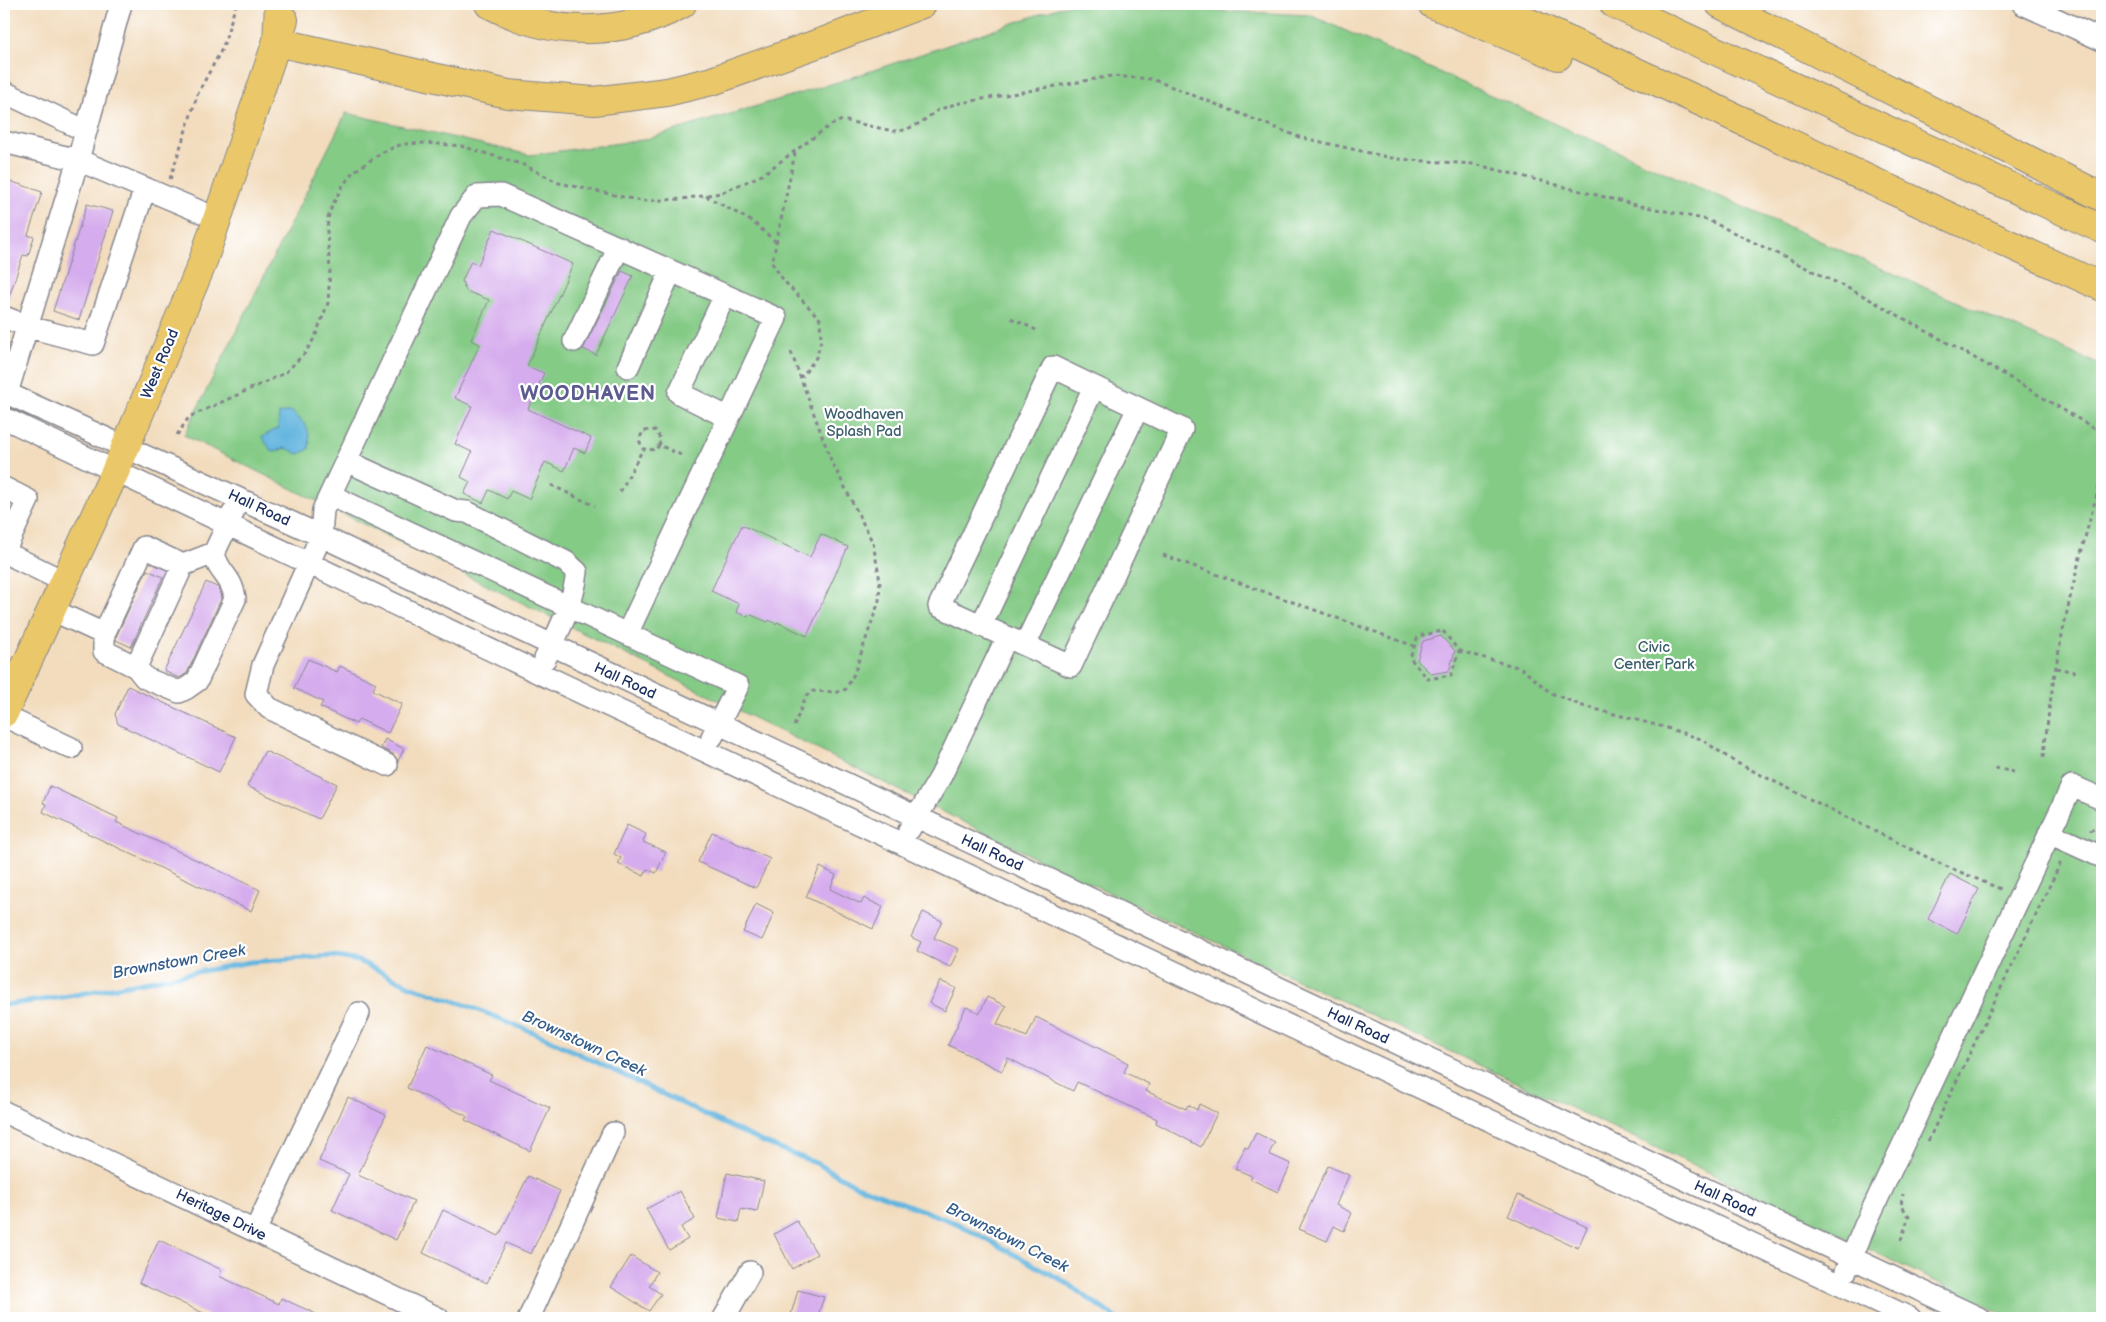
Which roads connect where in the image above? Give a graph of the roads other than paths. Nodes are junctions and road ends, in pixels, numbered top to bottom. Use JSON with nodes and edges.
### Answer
{"nodes":[{"id":1,"x":121,"y":4,"type":"edge"},
{"id":2,"x":279,"y":4,"type":"edge"},
{"id":3,"x":289,"y":4,"type":"edge"},
{"id":4,"x":489,"y":4,"type":"edge"},
{"id":5,"x":682,"y":4,"type":"edge"},
{"id":6,"x":922,"y":4,"type":"edge"},
{"id":7,"x":1432,"y":4,"type":"edge"},
{"id":8,"x":1489,"y":4,"type":"edge"},
{"id":9,"x":1614,"y":4,"type":"edge"},
{"id":10,"x":1720,"y":4,"type":"edge"},
{"id":11,"x":2023,"y":4,"type":"edge"},
{"id":12,"x":2102,"y":40,"type":"edge"},
{"id":13,"x":277,"y":42,"type":"junction"},
{"id":14,"x":4,"y":92,"type":"edge"},
{"id":15,"x":1696,"y":101,"type":"junction"},
{"id":16,"x":86,"y":130,"type":"junction"},
{"id":17,"x":4,"y":145,"type":"edge"},
{"id":18,"x":78,"y":160,"type":"junction"},
{"id":19,"x":145,"y":188,"type":"junction"},
{"id":20,"x":2102,"y":197,"type":"edge"},
{"id":21,"x":218,"y":219,"type":"junction"},
{"id":22,"x":2102,"y":229,"type":"edge"},
{"id":23,"x":618,"y":247,"type":"junction"},
{"id":24,"x":671,"y":271,"type":"junction"},
{"id":25,"x":2102,"y":287,"type":"edge"},
{"id":26,"x":724,"y":295,"type":"junction"},
{"id":27,"x":4,"y":317,"type":"edge"},
{"id":28,"x":29,"y":327,"type":"junction"},
{"id":29,"x":574,"y":340,"type":"dead end"},
{"id":30,"x":628,"y":367,"type":"dead end"},
{"id":31,"x":1094,"y":387,"type":"junction"},
{"id":32,"x":6,"y":392,"type":"edge"},
{"id":33,"x":1138,"y":408,"type":"junction"},
{"id":34,"x":4,"y":418,"type":"edge"},
{"id":35,"x":729,"y":418,"type":"junction"},
{"id":36,"x":126,"y":446,"type":"junction"},
{"id":37,"x":346,"y":461,"type":"junction"},
{"id":38,"x":115,"y":472,"type":"junction"},
{"id":39,"x":4,"y":488,"type":"edge"},
{"id":40,"x":330,"y":495,"type":"junction"},
{"id":41,"x":240,"y":499,"type":"junction"},
{"id":42,"x":228,"y":526,"type":"junction"},
{"id":43,"x":321,"y":536,"type":"junction"},
{"id":44,"x":4,"y":552,"type":"edge"},
{"id":45,"x":214,"y":553,"type":"junction"},
{"id":46,"x":309,"y":563,"type":"junction"},
{"id":47,"x":183,"y":565,"type":"junction"},
{"id":48,"x":65,"y":582,"type":"junction"},
{"id":49,"x":567,"y":606,"type":"junction"},
{"id":50,"x":52,"y":610,"type":"junction"},
{"id":51,"x":981,"y":626,"type":"junction"},
{"id":52,"x":104,"y":634,"type":"junction"},
{"id":53,"x":627,"y":634,"type":"junction"},
{"id":54,"x":1016,"y":641,"type":"junction"},
{"id":55,"x":552,"y":646,"type":"junction"},
{"id":56,"x":136,"y":667,"type":"junction"},
{"id":57,"x":538,"y":673,"type":"junction"},
{"id":58,"x":4,"y":713,"type":"edge"},
{"id":59,"x":4,"y":716,"type":"edge"},
{"id":60,"x":718,"y":725,"type":"junction"},
{"id":61,"x":71,"y":748,"type":"dead end"},
{"id":62,"x":705,"y":751,"type":"junction"},
{"id":63,"x":387,"y":765,"type":"dead end"},
{"id":64,"x":2102,"y":799,"type":"edge"},
{"id":65,"x":916,"y":818,"type":"junction"},
{"id":66,"x":2049,"y":833,"type":"junction"},
{"id":67,"x":902,"y":844,"type":"junction"},
{"id":68,"x":2102,"y":857,"type":"edge"},
{"id":69,"x":1243,"y":972,"type":"junction"},
{"id":70,"x":1230,"y":998,"type":"junction"},
{"id":71,"x":359,"y":1013,"type":"dead end"},
{"id":72,"x":5,"y":1117,"type":"edge"},
{"id":73,"x":614,"y":1133,"type":"dead end"},
{"id":74,"x":254,"y":1231,"type":"junction"},
{"id":75,"x":1852,"y":1258,"type":"junction"},
{"id":76,"x":750,"y":1272,"type":"dead end"},
{"id":77,"x":1840,"y":1285,"type":"junction"},
{"id":78,"x":1970,"y":1316,"type":"edge"},
{"id":79,"x":438,"y":1318,"type":"edge"},
{"id":80,"x":529,"y":1318,"type":"edge"},
{"id":81,"x":724,"y":1318,"type":"edge"},
{"id":82,"x":1910,"y":1318,"type":"edge"}],
"edges":[{"from":1,"to":16,"type":"street"},
{"from":2,"to":13,"type":"main road"},
{"from":3,"to":13,"type":"main road","name":"West Road"},
{"from":4,"to":5,"type":"main road"},
{"from":6,"to":13,"type":"main road"},
{"from":7,"to":15,"type":"main road"},
{"from":8,"to":15,"type":"main road"},
{"from":9,"to":22,"type":"main road"},
{"from":10,"to":20,"type":"main road"},
{"from":11,"to":12,"type":"street"},
{"from":13,"to":21,"type":"main road","name":"West Road"},
{"from":14,"to":16,"type":"street"},
{"from":15,"to":25,"type":"main road"},
{"from":16,"to":18,"type":"street"},
{"from":17,"to":18,"type":"street"},
{"from":18,"to":19,"type":"street"},
{"from":18,"to":28,"type":"street"},
{"from":19,"to":21,"type":"street"},
{"from":19,"to":28,"type":"street"},
{"from":21,"to":36,"type":"main road","name":"West Road"},
{"from":23,"to":24,"type":"street"},
{"from":23,"to":29,"type":"street"},
{"from":23,"to":37,"type":"street"},
{"from":24,"to":26,"type":"street"},
{"from":24,"to":30,"type":"street"},
{"from":26,"to":35,"type":"street"},
{"from":26,"to":35,"type":"street"},
{"from":27,"to":28,"type":"street"},
{"from":28,"to":32,"type":"street"},
{"from":31,"to":33,"type":"street"},
{"from":31,"to":51,"type":"street"},
{"from":31,"to":51,"type":"street"},
{"from":32,"to":36,"type":"street","name":"Hall Road"},
{"from":33,"to":54,"type":"street"},
{"from":33,"to":54,"type":"street"},
{"from":34,"to":38,"type":"street","name":"Hall Road"},
{"from":35,"to":53,"type":"street"},
{"from":36,"to":38,"type":"main road","name":"West Road"},
{"from":36,"to":41,"type":"street","name":"Hall Road"},
{"from":37,"to":40,"type":"street"},
{"from":37,"to":49,"type":"street"},
{"from":38,"to":42,"type":"street","name":"Hall Road"},
{"from":38,"to":48,"type":"main road","name":"West Road"},
{"from":39,"to":44,"type":"street"},
{"from":40,"to":43,"type":"street"},
{"from":40,"to":49,"type":"street"},
{"from":41,"to":42,"type":"street"},
{"from":41,"to":43,"type":"street","name":"Hall Road"},
{"from":42,"to":45,"type":"street"},
{"from":42,"to":46,"type":"street","name":"Hall Road"},
{"from":43,"to":46,"type":"street"},
{"from":43,"to":55,"type":"street","name":"Hall Road"},
{"from":44,"to":48,"type":"street"},
{"from":45,"to":47,"type":"street"},
{"from":45,"to":56,"type":"street"},
{"from":46,"to":57,"type":"street","name":"Hall Road"},
{"from":46,"to":63,"type":"street"},
{"from":47,"to":52,"type":"street"},
{"from":47,"to":56,"type":"street"},
{"from":48,"to":50,"type":"main road","name":"West Road"},
{"from":49,"to":53,"type":"street"},
{"from":49,"to":55,"type":"street"},
{"from":50,"to":52,"type":"street"},
{"from":50,"to":58,"type":"main road","name":"West Road"},
{"from":51,"to":54,"type":"street"},
{"from":52,"to":56,"type":"street"},
{"from":53,"to":60,"type":"street"},
{"from":54,"to":65,"type":"street"},
{"from":55,"to":57,"type":"street"},
{"from":55,"to":60,"type":"street","name":"Hall Road"},
{"from":57,"to":62,"type":"street","name":"Hall Road"},
{"from":59,"to":61,"type":"street"},
{"from":60,"to":62,"type":"street"},
{"from":60,"to":65,"type":"street","name":"Hall Road"},
{"from":62,"to":67,"type":"street","name":"Hall Road"},
{"from":64,"to":66,"type":"street"},
{"from":65,"to":67,"type":"street"},
{"from":65,"to":69,"type":"street","name":"Hall Road"},
{"from":66,"to":68,"type":"street"},
{"from":66,"to":75,"type":"street"},
{"from":67,"to":70,"type":"street","name":"Hall Road"},
{"from":69,"to":70,"type":"street"},
{"from":69,"to":75,"type":"street","name":"Hall Road"},
{"from":70,"to":77,"type":"street","name":"Hall Road"},
{"from":71,"to":74,"type":"street"},
{"from":72,"to":74,"type":"street","name":"Heritage Drive"},
{"from":73,"to":80,"type":"street"},
{"from":74,"to":79,"type":"street","name":"Heritage Drive"},
{"from":75,"to":77,"type":"street"},
{"from":75,"to":78,"type":"street","name":"Hall Road"},
{"from":76,"to":81,"type":"street"},
{"from":77,"to":82,"type":"street","name":"Hall Road"}]}
